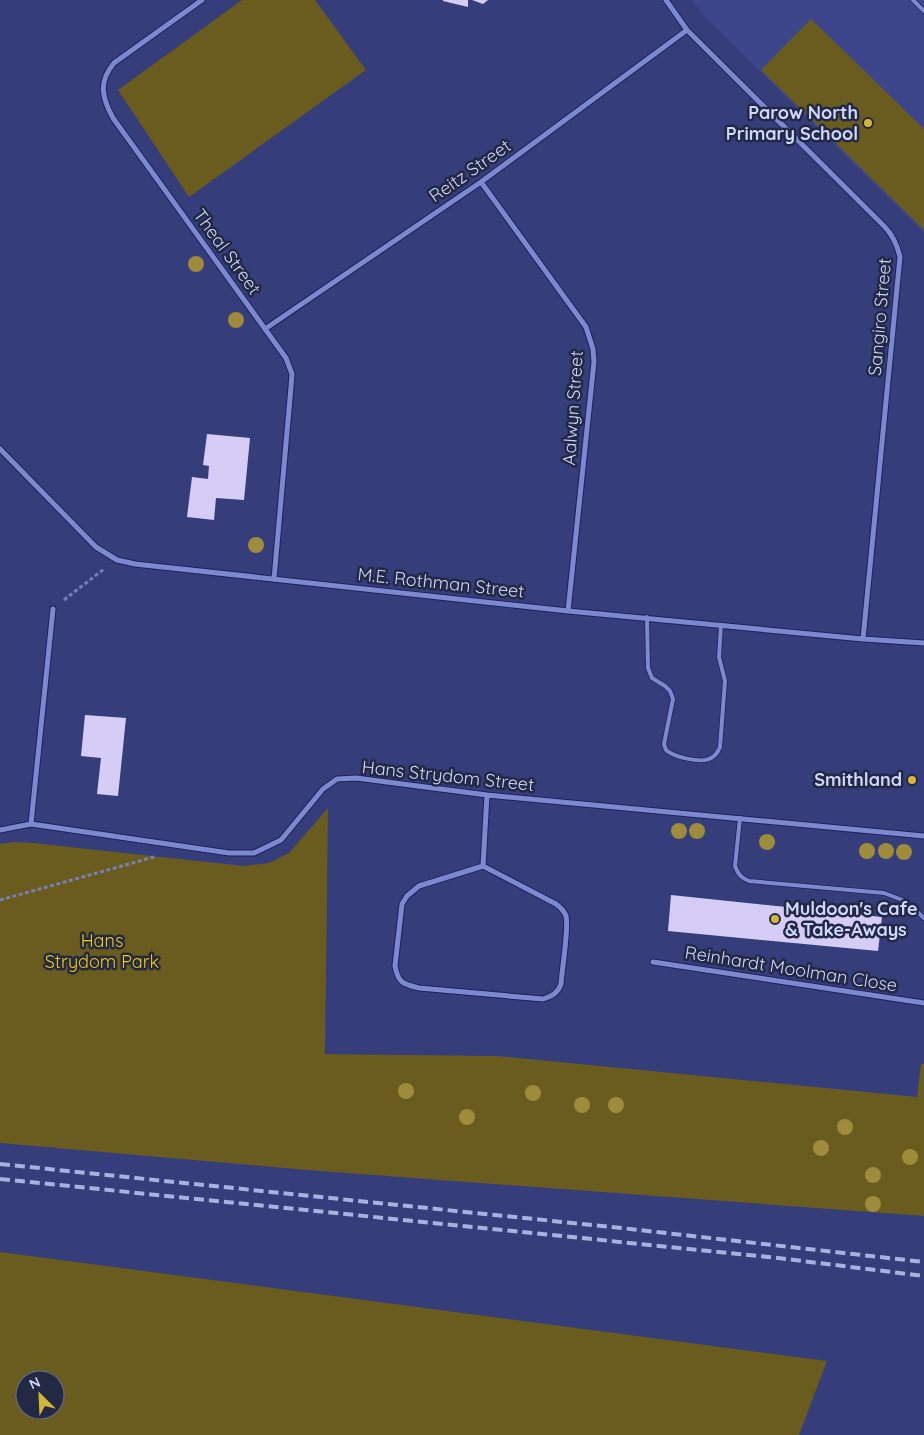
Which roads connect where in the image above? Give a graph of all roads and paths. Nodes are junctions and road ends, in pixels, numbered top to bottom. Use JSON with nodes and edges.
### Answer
{"nodes":[{"id":1,"x":202,"y":0,"type":"edge"},
{"id":2,"x":666,"y":0,"type":"edge"},
{"id":3,"x":913,"y":0,"type":"edge"},
{"id":4,"x":924,"y":11,"type":"edge"},
{"id":5,"x":687,"y":30,"type":"junction"},
{"id":6,"x":481,"y":182,"type":"junction"},
{"id":7,"x":265,"y":329,"type":"junction"},
{"id":8,"x":0,"y":450,"type":"edge"},
{"id":9,"x":117,"y":560,"type":"junction"},
{"id":10,"x":274,"y":579,"type":"junction"},
{"id":11,"x":53,"y":608,"type":"joint"},
{"id":12,"x":568,"y":611,"type":"junction"},
{"id":13,"x":647,"y":617,"type":"junction"},
{"id":14,"x":721,"y":625,"type":"junction"},
{"id":15,"x":863,"y":639,"type":"junction"},
{"id":16,"x":924,"y":643,"type":"edge"},
{"id":17,"x":487,"y":795,"type":"junction"},
{"id":18,"x":740,"y":818,"type":"junction"},
{"id":19,"x":31,"y":824,"type":"junction"},
{"id":20,"x":0,"y":830,"type":"edge"},
{"id":21,"x":924,"y":836,"type":"edge"},
{"id":22,"x":156,"y":857,"type":"dead end"},
{"id":23,"x":484,"y":866,"type":"junction"},
{"id":24,"x":0,"y":900,"type":"edge"},
{"id":25,"x":924,"y":918,"type":"edge"},
{"id":26,"x":653,"y":962,"type":"dead end"},
{"id":27,"x":924,"y":1003,"type":"edge"}],
"edges":[{"from":1,"to":7,"type":"street","name":"Theal Street"},
{"from":2,"to":5,"type":"street","name":"Sangiro Street"},
{"from":3,"to":4,"type":"lane"},
{"from":5,"to":6,"type":"street","name":"Reitz Street"},
{"from":5,"to":15,"type":"street","name":"Sangiro Street"},
{"from":6,"to":7,"type":"street","name":"Reitz Street"},
{"from":6,"to":12,"type":"street","name":"Aalwyn Street"},
{"from":7,"to":10,"type":"street","name":"Theal Street"},
{"from":8,"to":9,"type":"street","name":"M.E. Rothman Street"},
{"from":9,"to":10,"type":"street","name":"M.E. Rothman Street"},
{"from":9,"to":11,"type":"path"},
{"from":10,"to":12,"type":"street","name":"M.E. Rothman Street"},
{"from":11,"to":19,"type":"street"},
{"from":12,"to":13,"type":"street","name":"M.E. Rothman Street"},
{"from":13,"to":14,"type":"street","name":"M.E. Rothman Street"},
{"from":13,"to":14,"type":"lane"},
{"from":14,"to":15,"type":"street","name":"M.E. Rothman Street"},
{"from":15,"to":16,"type":"street","name":"M.E. Rothman Street"},
{"from":17,"to":18,"type":"street","name":"Hans Strydom Street"},
{"from":17,"to":19,"type":"street","name":"Hans Strydom Street"},
{"from":17,"to":23,"type":"street"},
{"from":18,"to":21,"type":"street","name":"Hans Strydom Street"},
{"from":18,"to":25,"type":"lane"},
{"from":19,"to":20,"type":"street","name":"Hans Strydom Street"},
{"from":22,"to":24,"type":"path"},
{"from":23,"to":23,"type":"street"},
{"from":26,"to":27,"type":"street","name":"Reinhardt Moolman Close"}]}
